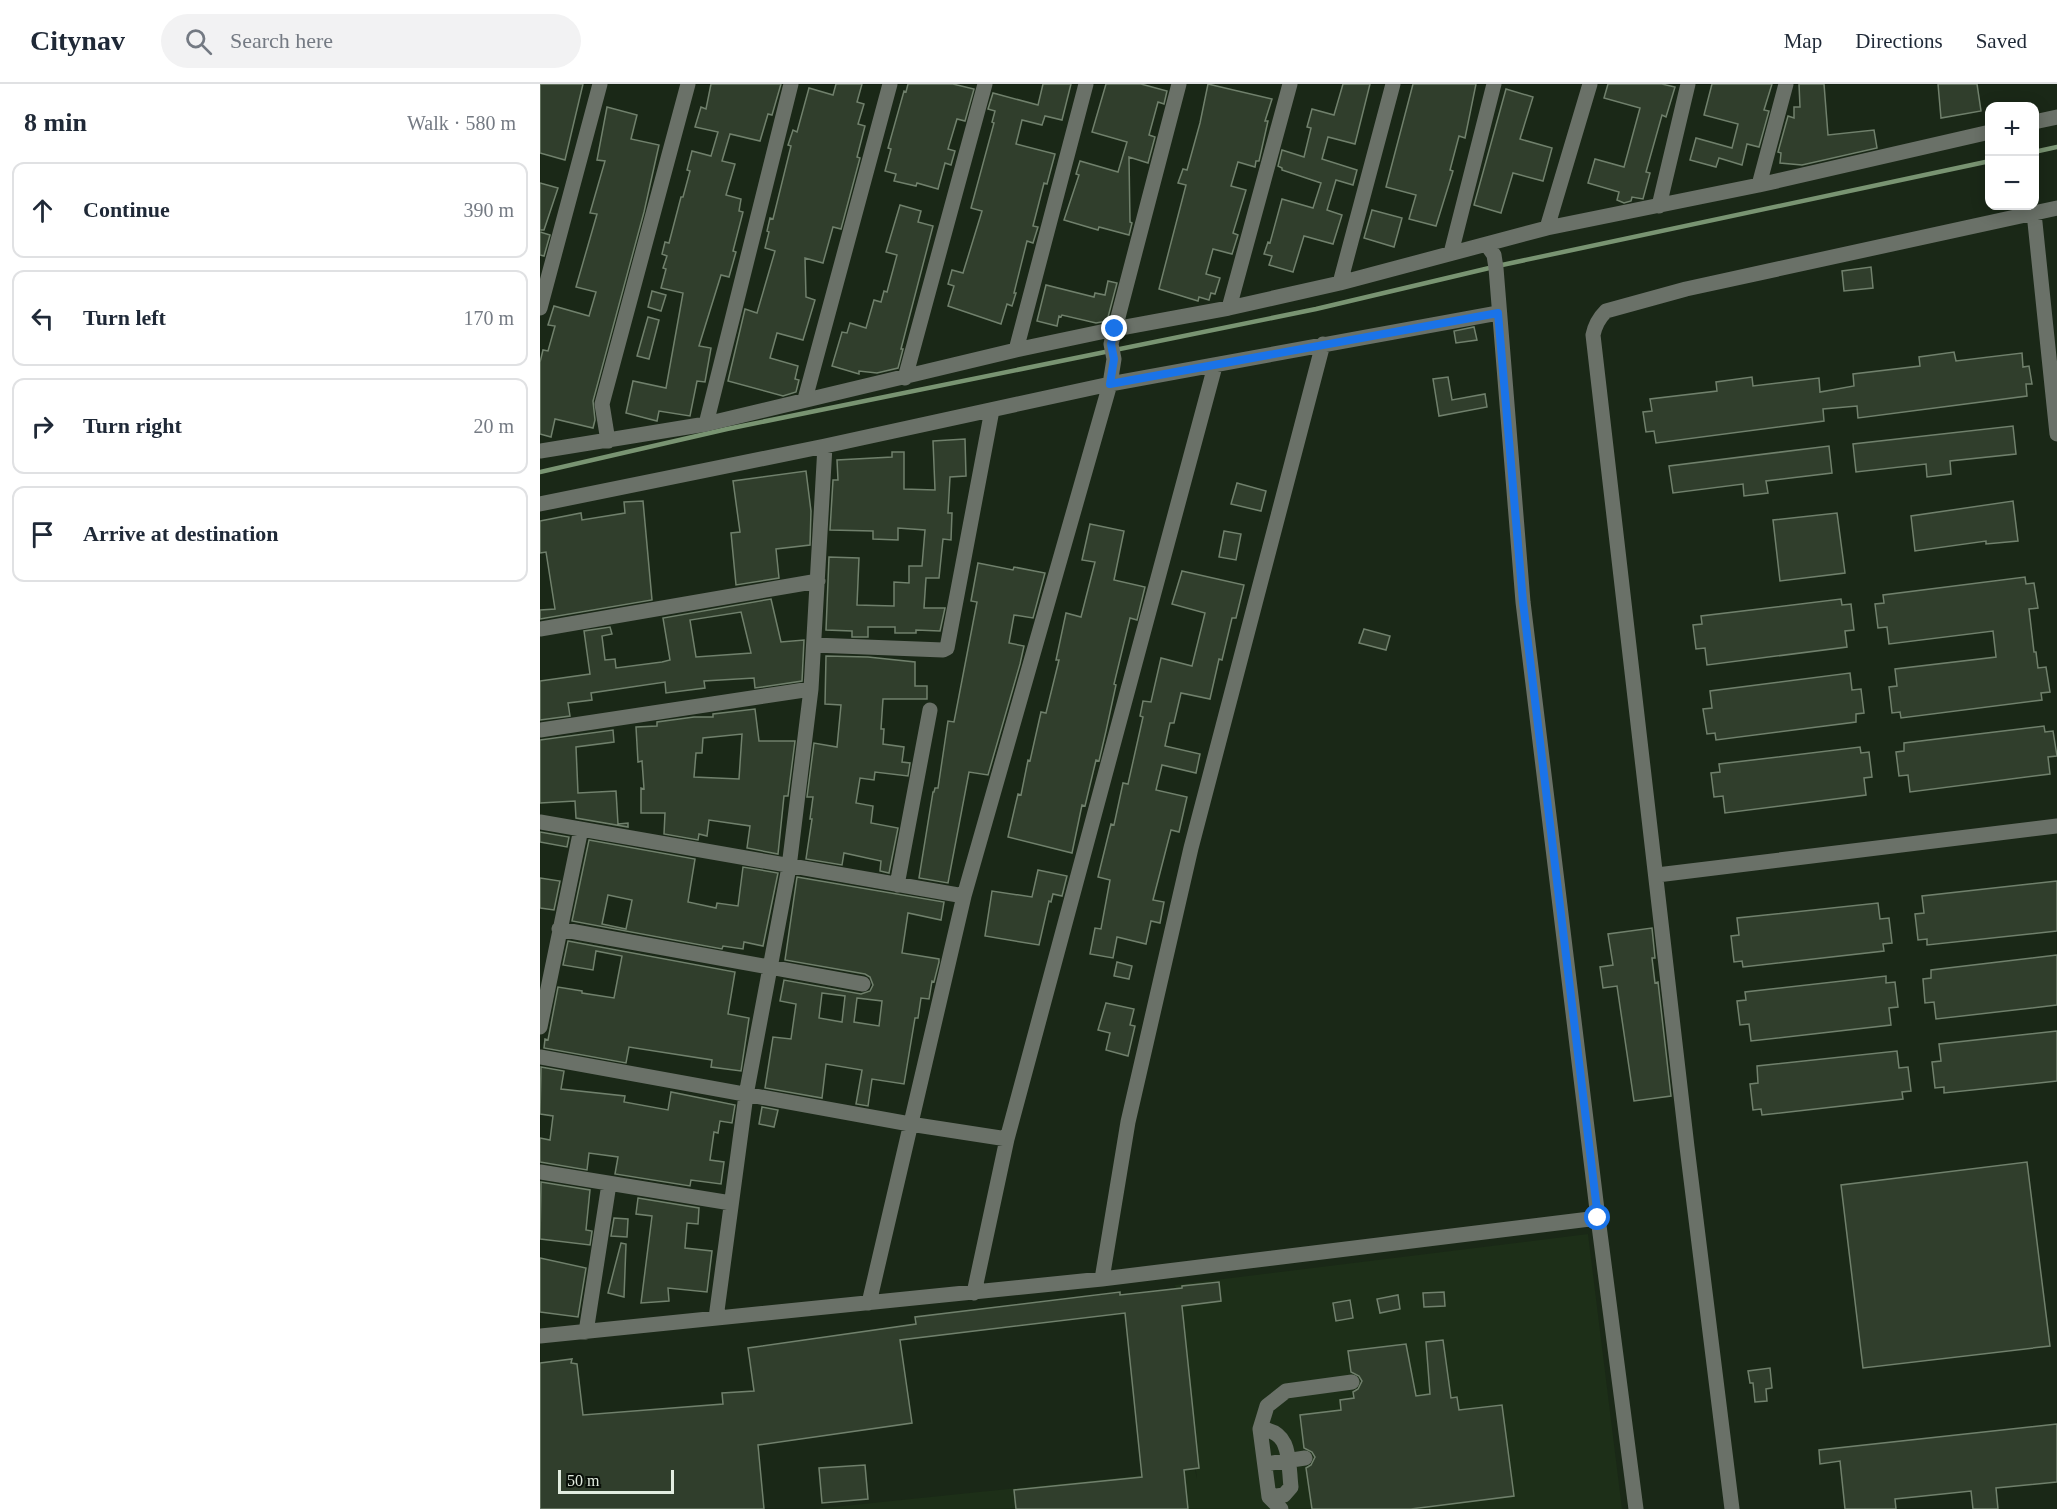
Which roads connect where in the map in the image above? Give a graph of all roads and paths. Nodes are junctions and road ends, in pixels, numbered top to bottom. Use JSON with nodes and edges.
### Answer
{"nodes":[{"id":1,"x":600,"y":84,"type":"edge"},
{"id":2,"x":688,"y":84,"type":"edge"},
{"id":3,"x":791,"y":84,"type":"edge"},
{"id":4,"x":890,"y":84,"type":"edge"},
{"id":5,"x":985,"y":84,"type":"edge"},
{"id":6,"x":1086,"y":84,"type":"edge"},
{"id":7,"x":1179,"y":84,"type":"edge"},
{"id":8,"x":1290,"y":84,"type":"edge"},
{"id":9,"x":1393,"y":84,"type":"edge"},
{"id":10,"x":1494,"y":84,"type":"edge"},
{"id":11,"x":1590,"y":84,"type":"edge"},
{"id":12,"x":1688,"y":84,"type":"edge"},
{"id":13,"x":1786,"y":84,"type":"edge"},
{"id":14,"x":2057,"y":117,"type":"edge"},
{"id":15,"x":2039,"y":121,"type":"edge"},
{"id":16,"x":1985,"y":133,"type":"edge"},
{"id":17,"x":1759,"y":185,"type":"junction"},
{"id":18,"x":1659,"y":206,"type":"junction"},
{"id":19,"x":2057,"y":208,"type":"edge"},
{"id":20,"x":2034,"y":213,"type":"junction"},
{"id":21,"x":1547,"y":228,"type":"junction"},
{"id":22,"x":1490,"y":250,"type":"junction"},
{"id":23,"x":1451,"y":253,"type":"junction"},
{"id":24,"x":1340,"y":283,"type":"junction"},
{"id":25,"x":1498,"y":306,"type":"junction"},
{"id":26,"x":540,"y":308,"type":"edge"},
{"id":27,"x":1229,"y":308,"type":"junction"},
{"id":28,"x":1113,"y":344,"type":"junction"},
{"id":29,"x":1323,"y":344,"type":"junction"},
{"id":30,"x":1016,"y":350,"type":"junction"},
{"id":31,"x":1215,"y":366,"type":"junction"},
{"id":32,"x":905,"y":378,"type":"junction"},
{"id":33,"x":1110,"y":384,"type":"junction"},
{"id":34,"x":805,"y":399,"type":"junction"},
{"id":35,"x":992,"y":410,"type":"junction"},
{"id":36,"x":706,"y":424,"type":"junction"},
{"id":37,"x":2057,"y":434,"type":"edge"},
{"id":38,"x":608,"y":441,"type":"junction"},
{"id":39,"x":825,"y":446,"type":"junction"},
{"id":40,"x":540,"y":451,"type":"edge"},
{"id":41,"x":540,"y":504,"type":"edge"},
{"id":42,"x":818,"y":581,"type":"junction"},
{"id":43,"x":540,"y":629,"type":"edge"},
{"id":44,"x":814,"y":645,"type":"junction"},
{"id":45,"x":811,"y":689,"type":"junction"},
{"id":46,"x":930,"y":710,"type":"dead end"},
{"id":47,"x":540,"y":730,"type":"edge"},
{"id":48,"x":540,"y":822,"type":"edge"},
{"id":49,"x":2057,"y":826,"type":"edge"},
{"id":50,"x":581,"y":829,"type":"junction"},
{"id":51,"x":789,"y":867,"type":"junction"},
{"id":52,"x":1657,"y":875,"type":"junction"},
{"id":53,"x":897,"y":885,"type":"junction"},
{"id":54,"x":964,"y":896,"type":"junction"},
{"id":55,"x":559,"y":929,"type":"junction"},
{"id":56,"x":769,"y":968,"type":"junction"},
{"id":57,"x":863,"y":984,"type":"dead end"},
{"id":58,"x":540,"y":1027,"type":"edge"},
{"id":59,"x":540,"y":1057,"type":"edge"},
{"id":60,"x":746,"y":1095,"type":"junction"},
{"id":61,"x":910,"y":1124,"type":"junction"},
{"id":62,"x":1007,"y":1139,"type":"junction"},
{"id":63,"x":540,"y":1173,"type":"edge"},
{"id":64,"x":609,"y":1184,"type":"junction"},
{"id":65,"x":731,"y":1203,"type":"junction"},
{"id":66,"x":1598,"y":1218,"type":"junction"},
{"id":67,"x":1102,"y":1279,"type":"junction"},
{"id":68,"x":974,"y":1293,"type":"junction"},
{"id":69,"x":869,"y":1302,"type":"junction"},
{"id":70,"x":716,"y":1318,"type":"junction"},
{"id":71,"x":586,"y":1332,"type":"junction"},
{"id":72,"x":540,"y":1336,"type":"edge"},
{"id":73,"x":1352,"y":1382,"type":"dead end"},
{"id":74,"x":1260,"y":1429,"type":"junction"},
{"id":75,"x":1305,"y":1458,"type":"dead end"},
{"id":76,"x":1288,"y":1461,"type":"junction"},
{"id":77,"x":1265,"y":1464,"type":"junction"},
{"id":78,"x":1269,"y":1497,"type":"junction"},
{"id":79,"x":1281,"y":1509,"type":"edge"},
{"id":80,"x":1636,"y":1509,"type":"edge"},
{"id":81,"x":1732,"y":1509,"type":"edge"}],
"edges":[{"from":1,"to":26,"type":"street"},
{"from":2,"to":38,"type":"street"},
{"from":3,"to":36,"type":"street"},
{"from":4,"to":34,"type":"street"},
{"from":5,"to":32,"type":"street"},
{"from":6,"to":30,"type":"street"},
{"from":7,"to":28,"type":"street"},
{"from":8,"to":27,"type":"street"},
{"from":9,"to":24,"type":"street"},
{"from":10,"to":23,"type":"street"},
{"from":11,"to":21,"type":"street"},
{"from":12,"to":18,"type":"street"},
{"from":13,"to":17,"type":"street"},
{"from":14,"to":15,"type":"street"},
{"from":16,"to":17,"type":"street"},
{"from":17,"to":18,"type":"street"},
{"from":18,"to":21,"type":"street"},
{"from":19,"to":20,"type":"street"},
{"from":20,"to":37,"type":"street"},
{"from":20,"to":52,"type":"street"},
{"from":21,"to":22,"type":"street"},
{"from":22,"to":23,"type":"street"},
{"from":22,"to":25,"type":"street"},
{"from":23,"to":24,"type":"street"},
{"from":24,"to":27,"type":"street"},
{"from":25,"to":29,"type":"street"},
{"from":25,"to":66,"type":"street"},
{"from":27,"to":28,"type":"street"},
{"from":28,"to":30,"type":"street"},
{"from":28,"to":33,"type":"street"},
{"from":29,"to":31,"type":"street"},
{"from":29,"to":67,"type":"street"},
{"from":30,"to":32,"type":"street"},
{"from":31,"to":33,"type":"street"},
{"from":31,"to":62,"type":"street"},
{"from":32,"to":34,"type":"street"},
{"from":33,"to":35,"type":"street"},
{"from":33,"to":54,"type":"street"},
{"from":34,"to":36,"type":"street"},
{"from":35,"to":39,"type":"street"},
{"from":35,"to":44,"type":"street"},
{"from":36,"to":38,"type":"street"},
{"from":38,"to":40,"type":"street"},
{"from":39,"to":41,"type":"street"},
{"from":39,"to":42,"type":"street"},
{"from":42,"to":43,"type":"street"},
{"from":42,"to":44,"type":"street"},
{"from":44,"to":45,"type":"street"},
{"from":45,"to":47,"type":"street"},
{"from":45,"to":51,"type":"street"},
{"from":46,"to":53,"type":"street"},
{"from":48,"to":50,"type":"street"},
{"from":49,"to":52,"type":"street"},
{"from":50,"to":51,"type":"street"},
{"from":50,"to":55,"type":"street"},
{"from":51,"to":53,"type":"street"},
{"from":51,"to":56,"type":"street"},
{"from":52,"to":81,"type":"street"},
{"from":53,"to":54,"type":"street"},
{"from":54,"to":61,"type":"street"},
{"from":55,"to":56,"type":"street"},
{"from":55,"to":58,"type":"street"},
{"from":56,"to":57,"type":"street"},
{"from":56,"to":60,"type":"street"},
{"from":59,"to":60,"type":"street"},
{"from":60,"to":61,"type":"street"},
{"from":60,"to":65,"type":"street"},
{"from":61,"to":62,"type":"street"},
{"from":61,"to":69,"type":"street"},
{"from":62,"to":68,"type":"street"},
{"from":63,"to":64,"type":"street"},
{"from":64,"to":65,"type":"street"},
{"from":64,"to":71,"type":"street"},
{"from":65,"to":70,"type":"street"},
{"from":66,"to":67,"type":"street"},
{"from":66,"to":80,"type":"street"},
{"from":67,"to":68,"type":"street"},
{"from":68,"to":69,"type":"street"},
{"from":69,"to":70,"type":"street"},
{"from":70,"to":71,"type":"street"},
{"from":71,"to":72,"type":"street"},
{"from":73,"to":74,"type":"street"},
{"from":74,"to":76,"type":"street"},
{"from":74,"to":77,"type":"street"},
{"from":75,"to":76,"type":"street"},
{"from":76,"to":77,"type":"street"},
{"from":76,"to":78,"type":"street"},
{"from":77,"to":78,"type":"street"},
{"from":78,"to":79,"type":"street"}]}
